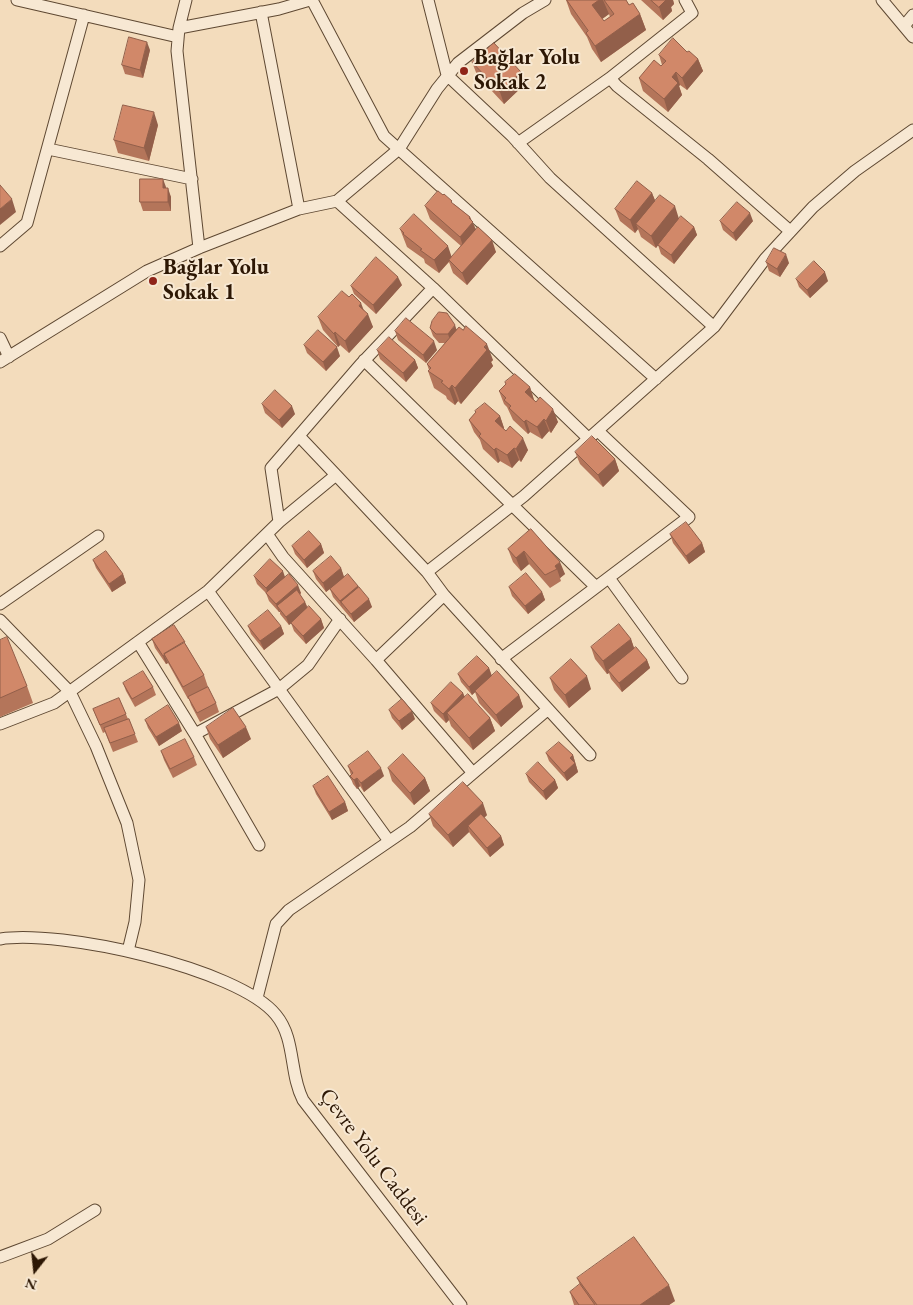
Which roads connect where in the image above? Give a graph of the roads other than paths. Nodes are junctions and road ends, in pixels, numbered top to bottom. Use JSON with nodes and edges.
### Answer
{"nodes":[{"id":1,"x":16,"y":0,"type":"edge"},
{"id":2,"x":186,"y":0,"type":"edge"},
{"id":3,"x":311,"y":0,"type":"edge"},
{"id":4,"x":428,"y":0,"type":"edge"},
{"id":5,"x":545,"y":0,"type":"edge"},
{"id":6,"x":685,"y":0,"type":"edge"},
{"id":7,"x":882,"y":0,"type":"edge"},
{"id":8,"x":281,"y":5,"type":"edge"},
{"id":9,"x":261,"y":12,"type":"junction"},
{"id":10,"x":913,"y":15,"type":"edge"},
{"id":11,"x":84,"y":16,"type":"junction"},
{"id":12,"x":904,"y":26,"type":"junction"},
{"id":13,"x":178,"y":32,"type":"junction"},
{"id":14,"x":913,"y":37,"type":"edge"},
{"id":15,"x":447,"y":75,"type":"junction"},
{"id":16,"x":610,"y":78,"type":"junction"},
{"id":17,"x":913,"y":130,"type":"edge"},
{"id":18,"x":518,"y":143,"type":"junction"},
{"id":19,"x":48,"y":149,"type":"junction"},
{"id":20,"x":399,"y":149,"type":"junction"},
{"id":21,"x":192,"y":179,"type":"junction"},
{"id":22,"x":337,"y":201,"type":"junction"},
{"id":23,"x":299,"y":209,"type":"junction"},
{"id":24,"x":790,"y":231,"type":"junction"},
{"id":25,"x":0,"y":246,"type":"edge"},
{"id":26,"x":199,"y":248,"type":"junction"},
{"id":27,"x":433,"y":288,"type":"junction"},
{"id":28,"x":714,"y":327,"type":"junction"},
{"id":29,"x":0,"y":338,"type":"edge"},
{"id":30,"x":5,"y":359,"type":"edge"},
{"id":31,"x":364,"y":360,"type":"junction"},
{"id":32,"x":656,"y":379,"type":"junction"},
{"id":33,"x":594,"y":435,"type":"junction"},
{"id":34,"x":299,"y":436,"type":"junction"},
{"id":35,"x":336,"y":475,"type":"junction"},
{"id":36,"x":512,"y":505,"type":"junction"},
{"id":37,"x":279,"y":522,"type":"junction"},
{"id":38,"x":267,"y":534,"type":"junction"},
{"id":39,"x":98,"y":536,"type":"dead end"},
{"id":40,"x":427,"y":572,"type":"junction"},
{"id":41,"x":609,"y":578,"type":"junction"},
{"id":42,"x":596,"y":587,"type":"junction"},
{"id":43,"x":208,"y":591,"type":"junction"},
{"id":44,"x":444,"y":595,"type":"junction"},
{"id":45,"x":0,"y":604,"type":"edge"},
{"id":46,"x":340,"y":619,"type":"junction"},
{"id":47,"x":0,"y":620,"type":"edge"},
{"id":48,"x":138,"y":642,"type":"junction"},
{"id":49,"x":501,"y":659,"type":"junction"},
{"id":50,"x":376,"y":660,"type":"junction"},
{"id":51,"x":682,"y":678,"type":"dead end"},
{"id":52,"x":279,"y":689,"type":"junction"},
{"id":53,"x":70,"y":692,"type":"junction"},
{"id":54,"x":548,"y":710,"type":"junction"},
{"id":55,"x":0,"y":724,"type":"edge"},
{"id":56,"x":195,"y":734,"type":"junction"},
{"id":57,"x":590,"y":755,"type":"dead end"},
{"id":58,"x":473,"y":773,"type":"junction"},
{"id":59,"x":389,"y":841,"type":"junction"},
{"id":60,"x":259,"y":845,"type":"dead end"},
{"id":61,"x":0,"y":939,"type":"edge"},
{"id":62,"x":128,"y":950,"type":"junction"},
{"id":63,"x":257,"y":998,"type":"junction"},
{"id":64,"x":95,"y":1210,"type":"dead end"},
{"id":65,"x":0,"y":1257,"type":"edge"},
{"id":66,"x":461,"y":1305,"type":"edge"}],
"edges":[{"from":1,"to":11,"type":"street"},
{"from":2,"to":13,"type":"street"},
{"from":3,"to":8,"type":"street"},
{"from":3,"to":20,"type":"street"},
{"from":4,"to":15,"type":"street"},
{"from":5,"to":15,"type":"street"},
{"from":6,"to":16,"type":"street"},
{"from":7,"to":12,"type":"street"},
{"from":8,"to":9,"type":"street"},
{"from":9,"to":13,"type":"street"},
{"from":9,"to":23,"type":"street"},
{"from":10,"to":12,"type":"street"},
{"from":11,"to":13,"type":"street"},
{"from":11,"to":19,"type":"street"},
{"from":12,"to":14,"type":"street"},
{"from":13,"to":21,"type":"street"},
{"from":15,"to":18,"type":"street"},
{"from":15,"to":20,"type":"street"},
{"from":16,"to":18,"type":"street"},
{"from":16,"to":24,"type":"street"},
{"from":17,"to":24,"type":"street"},
{"from":18,"to":28,"type":"street"},
{"from":19,"to":21,"type":"street"},
{"from":19,"to":25,"type":"street"},
{"from":20,"to":22,"type":"street"},
{"from":20,"to":32,"type":"street"},
{"from":21,"to":26,"type":"street"},
{"from":22,"to":23,"type":"street"},
{"from":22,"to":27,"type":"street"},
{"from":23,"to":26,"type":"street"},
{"from":24,"to":28,"type":"street"},
{"from":26,"to":30,"type":"street"},
{"from":27,"to":31,"type":"street"},
{"from":27,"to":33,"type":"street"},
{"from":28,"to":32,"type":"street"},
{"from":29,"to":30,"type":"street"},
{"from":31,"to":34,"type":"street"},
{"from":31,"to":36,"type":"street"},
{"from":32,"to":33,"type":"street"},
{"from":33,"to":36,"type":"street"},
{"from":33,"to":41,"type":"street"},
{"from":34,"to":35,"type":"street"},
{"from":34,"to":37,"type":"street"},
{"from":35,"to":37,"type":"street"},
{"from":35,"to":40,"type":"street"},
{"from":36,"to":40,"type":"street"},
{"from":36,"to":42,"type":"street"},
{"from":37,"to":38,"type":"street"},
{"from":38,"to":43,"type":"street"},
{"from":38,"to":46,"type":"street"},
{"from":39,"to":45,"type":"street"},
{"from":40,"to":44,"type":"street"},
{"from":41,"to":42,"type":"street"},
{"from":41,"to":51,"type":"street"},
{"from":42,"to":49,"type":"street"},
{"from":43,"to":48,"type":"street"},
{"from":43,"to":52,"type":"street"},
{"from":44,"to":49,"type":"street"},
{"from":44,"to":50,"type":"street"},
{"from":46,"to":50,"type":"street"},
{"from":46,"to":52,"type":"street"},
{"from":47,"to":53,"type":"street"},
{"from":48,"to":53,"type":"street"},
{"from":48,"to":56,"type":"street"},
{"from":49,"to":54,"type":"street"},
{"from":50,"to":58,"type":"street"},
{"from":52,"to":56,"type":"street"},
{"from":52,"to":59,"type":"street"},
{"from":53,"to":55,"type":"street"},
{"from":53,"to":62,"type":"street"},
{"from":54,"to":57,"type":"street"},
{"from":54,"to":58,"type":"street"},
{"from":56,"to":60,"type":"street"},
{"from":58,"to":59,"type":"street"},
{"from":59,"to":63,"type":"street"},
{"from":61,"to":62,"type":"street","name":"Çevre Yolu Caddesi"},
{"from":62,"to":63,"type":"street","name":"Çevre Yolu Caddesi"},
{"from":63,"to":66,"type":"street","name":"Çevre Yolu Caddesi"},
{"from":64,"to":65,"type":"street"}]}
